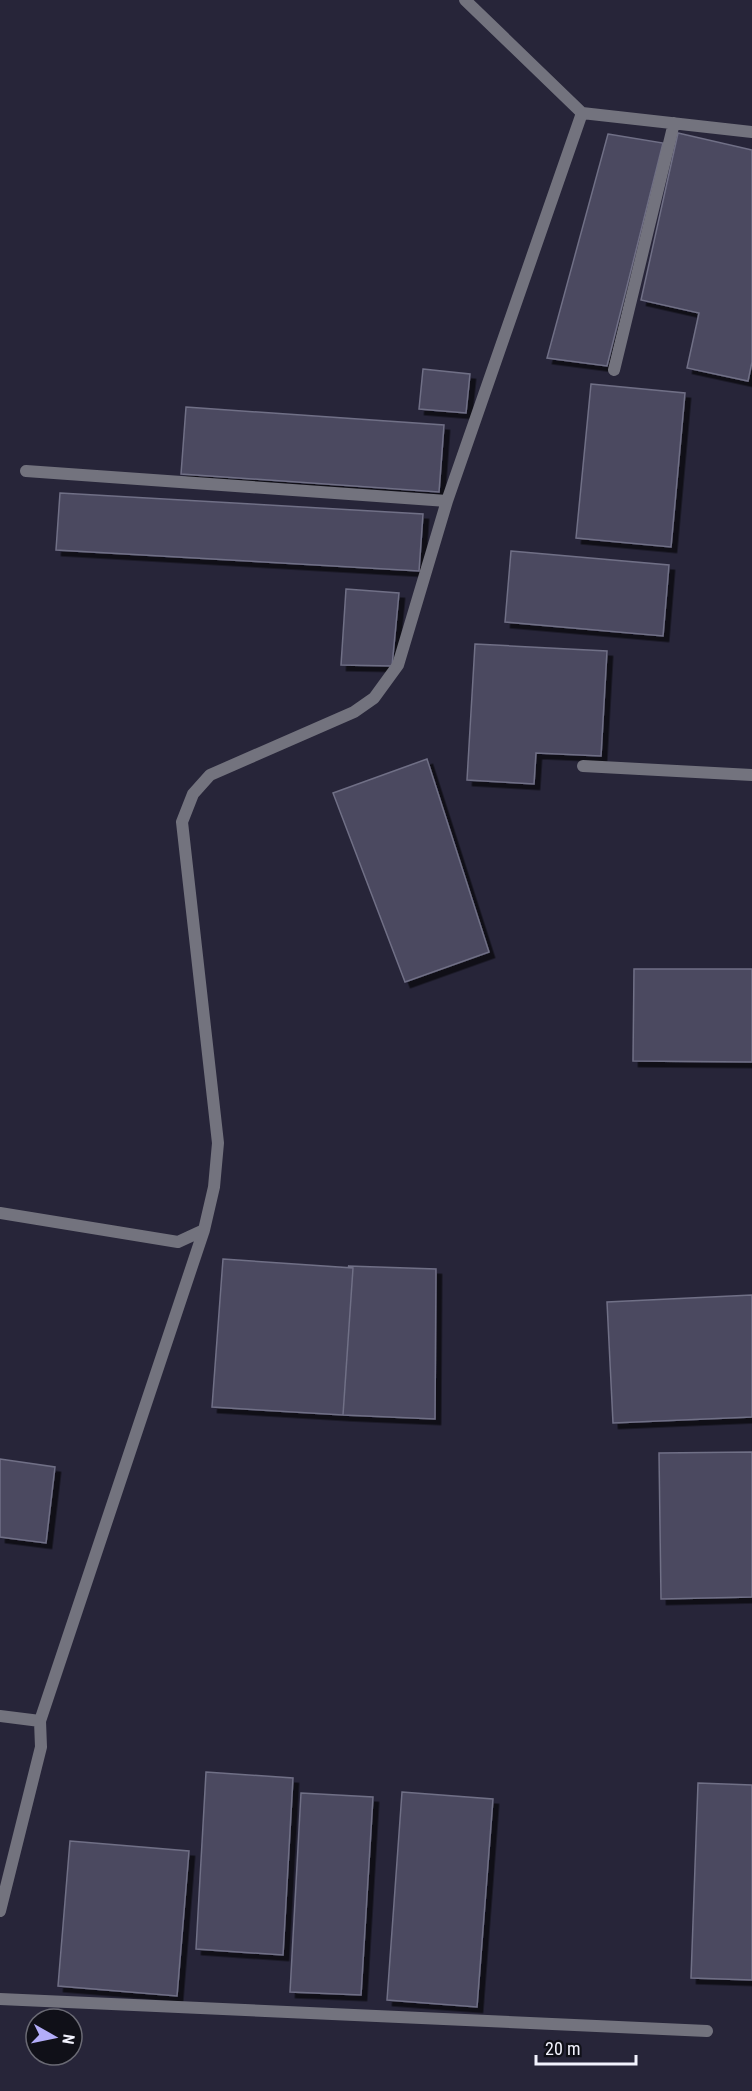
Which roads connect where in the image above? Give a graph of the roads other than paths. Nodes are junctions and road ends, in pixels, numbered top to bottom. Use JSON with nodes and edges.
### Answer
{"nodes":[{"id":1,"x":465,"y":0,"type":"edge"},
{"id":2,"x":582,"y":113,"type":"junction"},
{"id":3,"x":674,"y":123,"type":"junction"},
{"id":4,"x":752,"y":132,"type":"edge"},
{"id":5,"x":614,"y":370,"type":"dead end"},
{"id":6,"x":26,"y":471,"type":"dead end"},
{"id":7,"x":447,"y":501,"type":"junction"},
{"id":8,"x":583,"y":766,"type":"dead end"},
{"id":9,"x":752,"y":775,"type":"edge"},
{"id":10,"x":0,"y":1213,"type":"edge"},
{"id":11,"x":204,"y":1230,"type":"junction"},
{"id":12,"x":0,"y":1716,"type":"edge"},
{"id":13,"x":40,"y":1721,"type":"junction"},
{"id":14,"x":0,"y":1911,"type":"edge"},
{"id":15,"x":0,"y":1999,"type":"edge"},
{"id":16,"x":707,"y":2031,"type":"dead end"}],
"edges":[{"from":1,"to":2,"type":"lane"},
{"from":2,"to":3,"type":"lane"},
{"from":2,"to":7,"type":"lane"},
{"from":3,"to":4,"type":"lane"},
{"from":3,"to":5,"type":"lane"},
{"from":6,"to":7,"type":"lane"},
{"from":7,"to":11,"type":"lane"},
{"from":8,"to":9,"type":"lane"},
{"from":10,"to":11,"type":"lane"},
{"from":11,"to":13,"type":"lane"},
{"from":12,"to":13,"type":"lane"},
{"from":13,"to":14,"type":"lane"},
{"from":15,"to":16,"type":"lane"}]}
